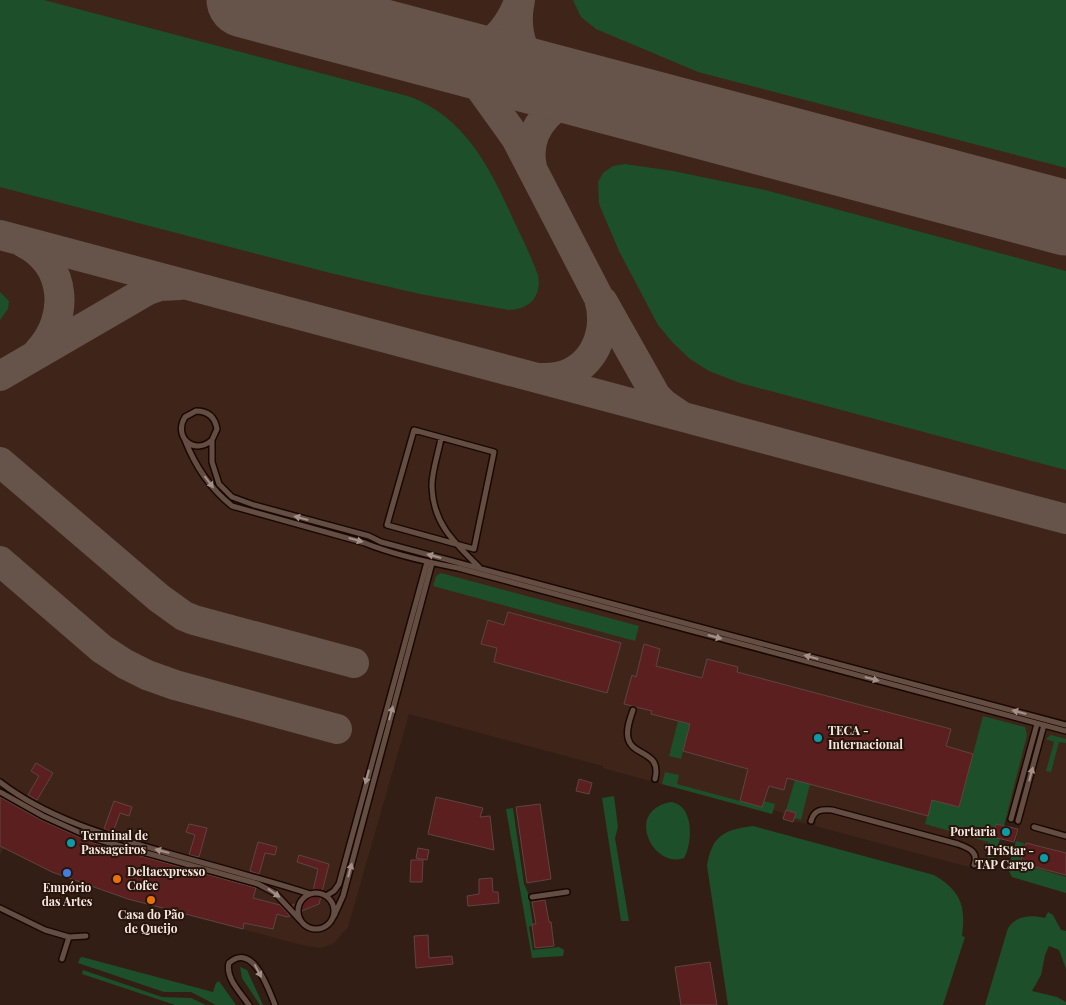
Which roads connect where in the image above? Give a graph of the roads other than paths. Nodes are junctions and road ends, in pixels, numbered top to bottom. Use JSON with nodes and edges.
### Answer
{"nodes":[{"id":1,"x":441,"y":438,"type":"junction"},
{"id":2,"x":185,"y":440,"type":"junction"},
{"id":3,"x":212,"y":440,"type":"junction"},
{"id":4,"x":455,"y":543,"type":"junction"},
{"id":5,"x":429,"y":562,"type":"junction"},
{"id":6,"x":480,"y":568,"type":"junction"},
{"id":7,"x":633,"y":710,"type":"dead end"},
{"id":8,"x":1038,"y":724,"type":"junction"},
{"id":9,"x":1044,"y":725,"type":"junction"},
{"id":10,"x":1066,"y":725,"type":"edge"},
{"id":11,"x":1066,"y":731,"type":"edge"},
{"id":12,"x":655,"y":779,"type":"dead end"},
{"id":13,"x":0,"y":782,"type":"edge"},
{"id":14,"x":0,"y":792,"type":"edge"},
{"id":15,"x":1011,"y":819,"type":"dead end"},
{"id":16,"x":812,"y":821,"type":"dead end"},
{"id":17,"x":1018,"y":821,"type":"dead end"},
{"id":18,"x":1034,"y":827,"type":"dead end"},
{"id":19,"x":1066,"y":836,"type":"edge"},
{"id":20,"x":974,"y":865,"type":"dead end"},
{"id":21,"x":567,"y":892,"type":"dead end"},
{"id":22,"x":310,"y":894,"type":"junction"},
{"id":23,"x":326,"y":896,"type":"junction"},
{"id":24,"x":532,"y":897,"type":"dead end"},
{"id":25,"x":0,"y":908,"type":"edge"},
{"id":26,"x":334,"y":916,"type":"junction"},
{"id":27,"x":300,"y":920,"type":"junction"},
{"id":28,"x":86,"y":936,"type":"dead end"},
{"id":29,"x":69,"y":937,"type":"junction"},
{"id":30,"x":62,"y":960,"type":"dead end"},
{"id":31,"x":248,"y":1005,"type":"edge"},
{"id":32,"x":275,"y":1005,"type":"edge"}],
"edges":[{"from":1,"to":4,"type":"lane"},
{"from":1,"to":4,"type":"lane"},
{"from":1,"to":4,"type":"lane"},
{"from":2,"to":3,"type":"lane"},
{"from":2,"to":3,"type":"lane"},
{"from":2,"to":5,"type":"lane","one_way":true},
{"from":6,"to":3,"type":"lane","one_way":true},
{"from":4,"to":6,"type":"lane"},
{"from":5,"to":8,"type":"lane","one_way":true},
{"from":5,"to":23,"type":"lane","one_way":true},
{"from":26,"to":5,"type":"lane","one_way":true},
{"from":10,"to":6,"type":"lane","one_way":true},
{"from":7,"to":12,"type":"lane"},
{"from":8,"to":9,"type":"lane"},
{"from":8,"to":15,"type":"lane"},
{"from":9,"to":11,"type":"lane"},
{"from":17,"to":9,"type":"lane","one_way":true},
{"from":22,"to":13,"type":"lane","one_way":true},
{"from":14,"to":27,"type":"lane","one_way":true},
{"from":16,"to":20,"type":"lane"},
{"from":18,"to":19,"type":"lane"},
{"from":21,"to":24,"type":"lane"},
{"from":22,"to":23,"type":"lane"},
{"from":22,"to":27,"type":"lane"},
{"from":23,"to":26,"type":"lane"},
{"from":25,"to":29,"type":"lane"},
{"from":26,"to":27,"type":"lane"},
{"from":28,"to":29,"type":"lane"},
{"from":29,"to":30,"type":"lane"},
{"from":31,"to":32,"type":"lane","one_way":true}]}
